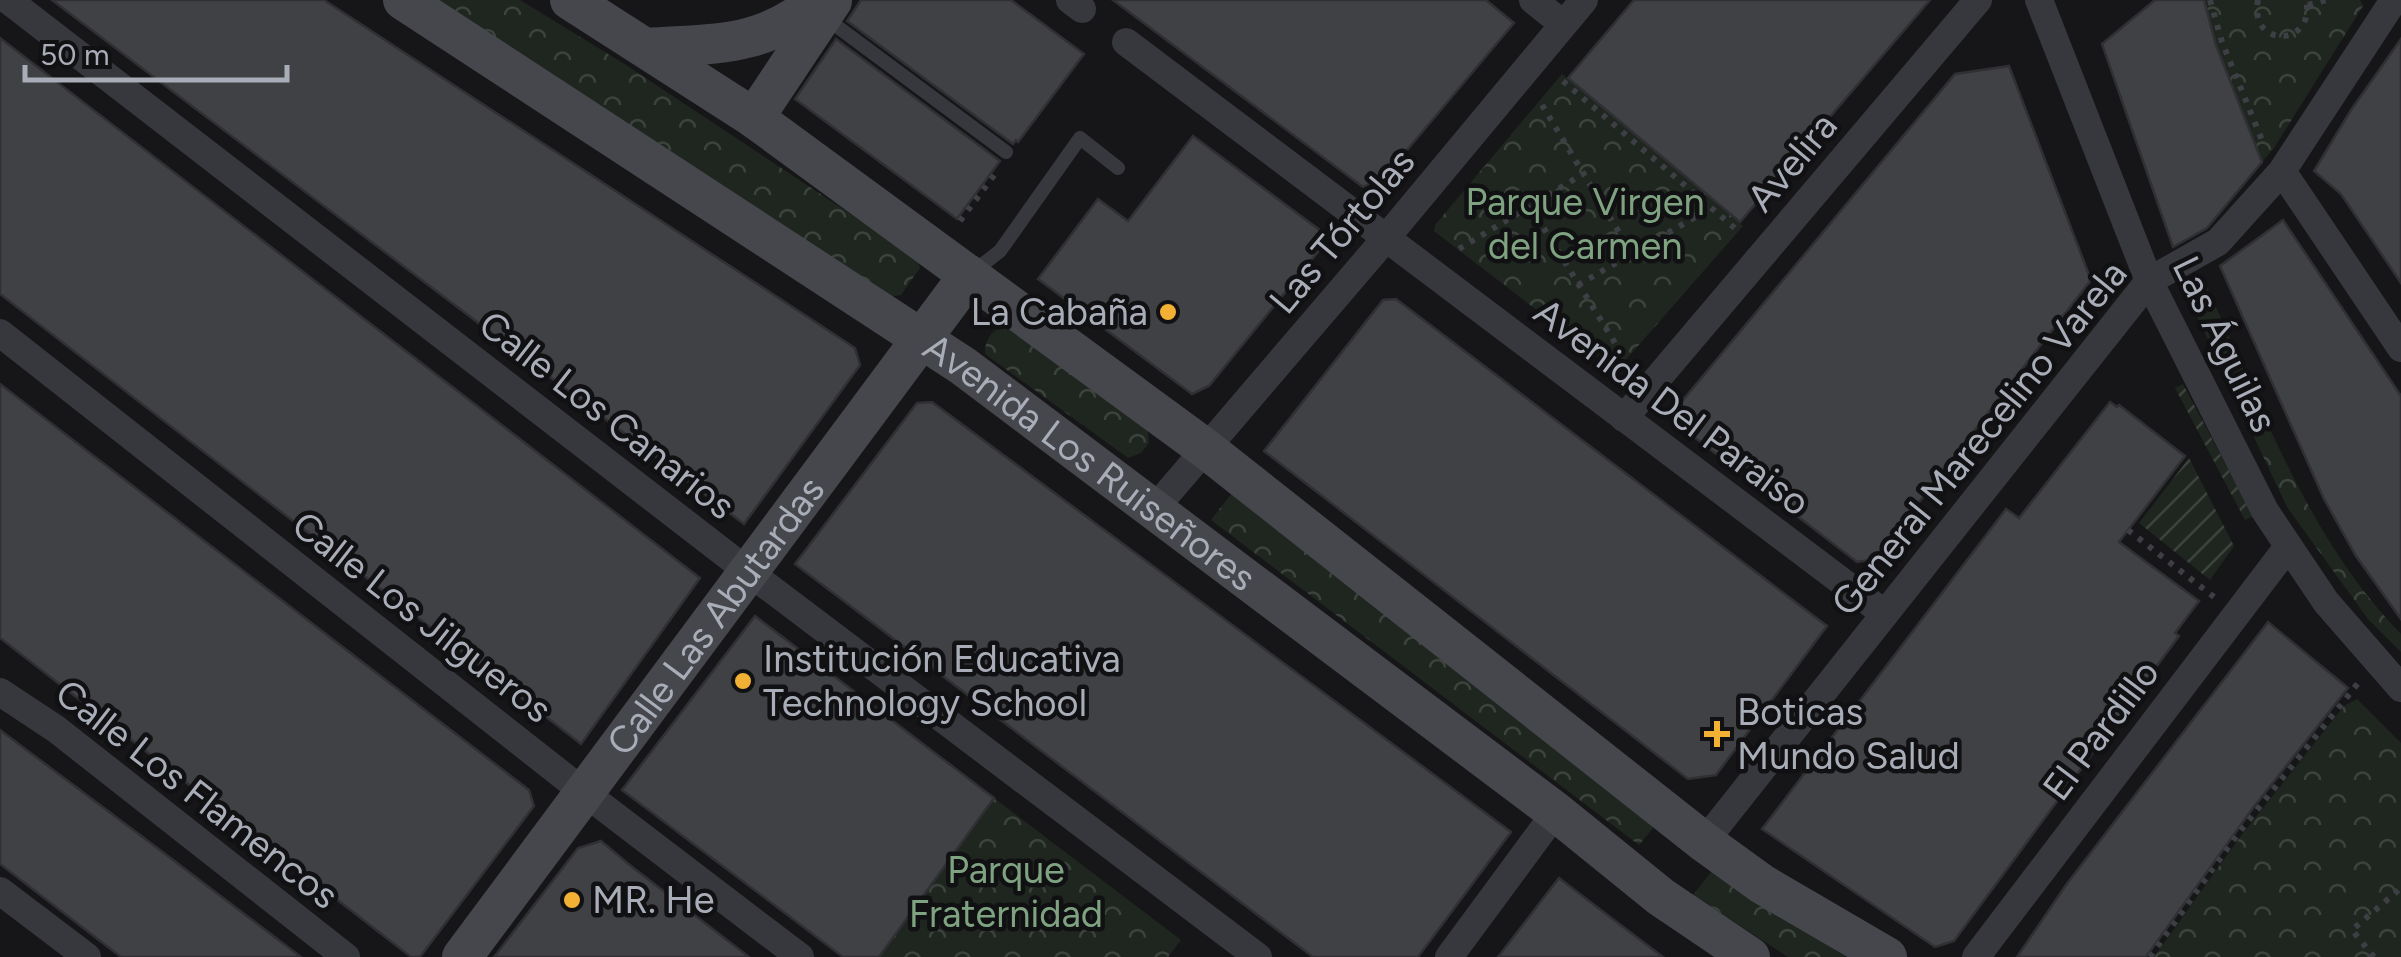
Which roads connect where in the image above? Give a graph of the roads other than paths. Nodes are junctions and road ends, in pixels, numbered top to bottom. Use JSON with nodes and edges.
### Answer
{"nodes":[{"id":1,"x":8,"y":0,"type":"edge"},
{"id":2,"x":403,"y":0,"type":"edge"},
{"id":3,"x":570,"y":0,"type":"edge"},
{"id":4,"x":1533,"y":0,"type":"edge"},
{"id":5,"x":1584,"y":0,"type":"edge"},
{"id":6,"x":1978,"y":0,"type":"edge"},
{"id":7,"x":2039,"y":0,"type":"edge"},
{"id":8,"x":2394,"y":0,"type":"edge"},
{"id":9,"x":825,"y":5,"type":"edge"},
{"id":10,"x":1563,"y":24,"type":"junction"},
{"id":11,"x":1126,"y":42,"type":"dead end"},
{"id":12,"x":648,"y":48,"type":"junction"},
{"id":13,"x":754,"y":118,"type":"junction"},
{"id":14,"x":1006,"y":152,"type":"road end"},
{"id":15,"x":2274,"y":161,"type":"junction"},
{"id":16,"x":1118,"y":168,"type":"dead end"},
{"id":17,"x":1386,"y":238,"type":"junction"},
{"id":18,"x":969,"y":275,"type":"junction"},
{"id":19,"x":2149,"y":280,"type":"junction"},
{"id":20,"x":0,"y":333,"type":"edge"},
{"id":21,"x":923,"y":338,"type":"junction"},
{"id":22,"x":2401,"y":348,"type":"edge"},
{"id":23,"x":1624,"y":418,"type":"junction"},
{"id":24,"x":1206,"y":450,"type":"junction"},
{"id":25,"x":1155,"y":508,"type":"junction"},
{"id":26,"x":2287,"y":548,"type":"junction"},
{"id":27,"x":750,"y":573,"type":"junction"},
{"id":28,"x":1885,"y":614,"type":"junction"},
{"id":29,"x":2401,"y":688,"type":"edge"},
{"id":30,"x":0,"y":692,"type":"edge"},
{"id":31,"x":585,"y":794,"type":"junction"},
{"id":32,"x":1556,"y":812,"type":"junction"},
{"id":33,"x":1704,"y":842,"type":"junction"},
{"id":34,"x":0,"y":891,"type":"edge"},
{"id":35,"x":87,"y":957,"type":"edge"},
{"id":36,"x":346,"y":957,"type":"edge"},
{"id":37,"x":462,"y":957,"type":"edge"},
{"id":38,"x":800,"y":957,"type":"edge"},
{"id":39,"x":1258,"y":957,"type":"edge"},
{"id":40,"x":1449,"y":957,"type":"edge"},
{"id":41,"x":1750,"y":957,"type":"edge"},
{"id":42,"x":1886,"y":957,"type":"edge"},
{"id":43,"x":1976,"y":957,"type":"edge"}],
"edges":[{"from":1,"to":27,"type":"street","name":"Calle Los Canarios"},
{"from":2,"to":21,"type":"main road","name":"Avenida Los Ruiseñores"},
{"from":3,"to":12,"type":"main road","name":"Avenida Los Ruiseñores"},
{"from":4,"to":10,"type":"street"},
{"from":5,"to":10,"type":"street","name":"Las Tórtolas"},
{"from":6,"to":23,"type":"street","name":"Avelira"},
{"from":7,"to":19,"type":"street","name":"Las Águilas"},
{"from":8,"to":15,"type":"street","name":"General Marecelino Varela"},
{"from":9,"to":12,"type":"main road"},
{"from":9,"to":13,"type":"main road"},
{"from":9,"to":14,"type":"lane"},
{"from":10,"to":17,"type":"street","name":"Las Tórtolas"},
{"from":11,"to":17,"type":"street","name":"Avenida Del Paraiso"},
{"from":12,"to":13,"type":"main road","name":"Avenida Los Ruiseñores"},
{"from":13,"to":18,"type":"main road","name":"Avenida Los Ruiseñores"},
{"from":15,"to":19,"type":"street","name":"General Marecelino Varela"},
{"from":15,"to":22,"type":"street"},
{"from":16,"to":18,"type":"lane"},
{"from":17,"to":23,"type":"street","name":"Avenida Del Paraiso"},
{"from":17,"to":24,"type":"street","name":"Las Tórtolas"},
{"from":18,"to":21,"type":"main road","name":"Calle Las Abutardas"},
{"from":18,"to":24,"type":"main road","name":"Avenida Los Ruiseñores"},
{"from":19,"to":26,"type":"street","name":"Las Águilas"},
{"from":19,"to":28,"type":"street","name":"General Marecelino Varela"},
{"from":20,"to":31,"type":"street","name":"Calle Los Jilgueros"},
{"from":21,"to":25,"type":"main road","name":"Avenida Los Ruiseñores"},
{"from":21,"to":27,"type":"main road","name":"Calle Las Abutardas"},
{"from":23,"to":28,"type":"street","name":"Avenida Del Paraiso"},
{"from":24,"to":25,"type":"street","name":"Las Tórtolas"},
{"from":24,"to":33,"type":"main road","name":"Avenida Los Ruiseñores"},
{"from":25,"to":32,"type":"main road","name":"Avenida Los Ruiseñores"},
{"from":26,"to":29,"type":"street","name":"Las Águilas"},
{"from":26,"to":43,"type":"street","name":"El Pardillo"},
{"from":27,"to":31,"type":"main road","name":"Calle Las Abutardas"},
{"from":27,"to":39,"type":"street","name":"Calle Los Canarios"},
{"from":28,"to":33,"type":"street","name":"General Marecelino Varela"},
{"from":30,"to":36,"type":"street","name":"Calle Los Flamencos"},
{"from":31,"to":37,"type":"main road","name":"Calle Las Abutardas"},
{"from":31,"to":38,"type":"street","name":"Calle Los Jilgueros"},
{"from":32,"to":40,"type":"street"},
{"from":32,"to":41,"type":"main road","name":"Avenida Los Ruiseñores"},
{"from":33,"to":42,"type":"main road","name":"Avenida Los Ruiseñores"},
{"from":34,"to":35,"type":"street"}]}
